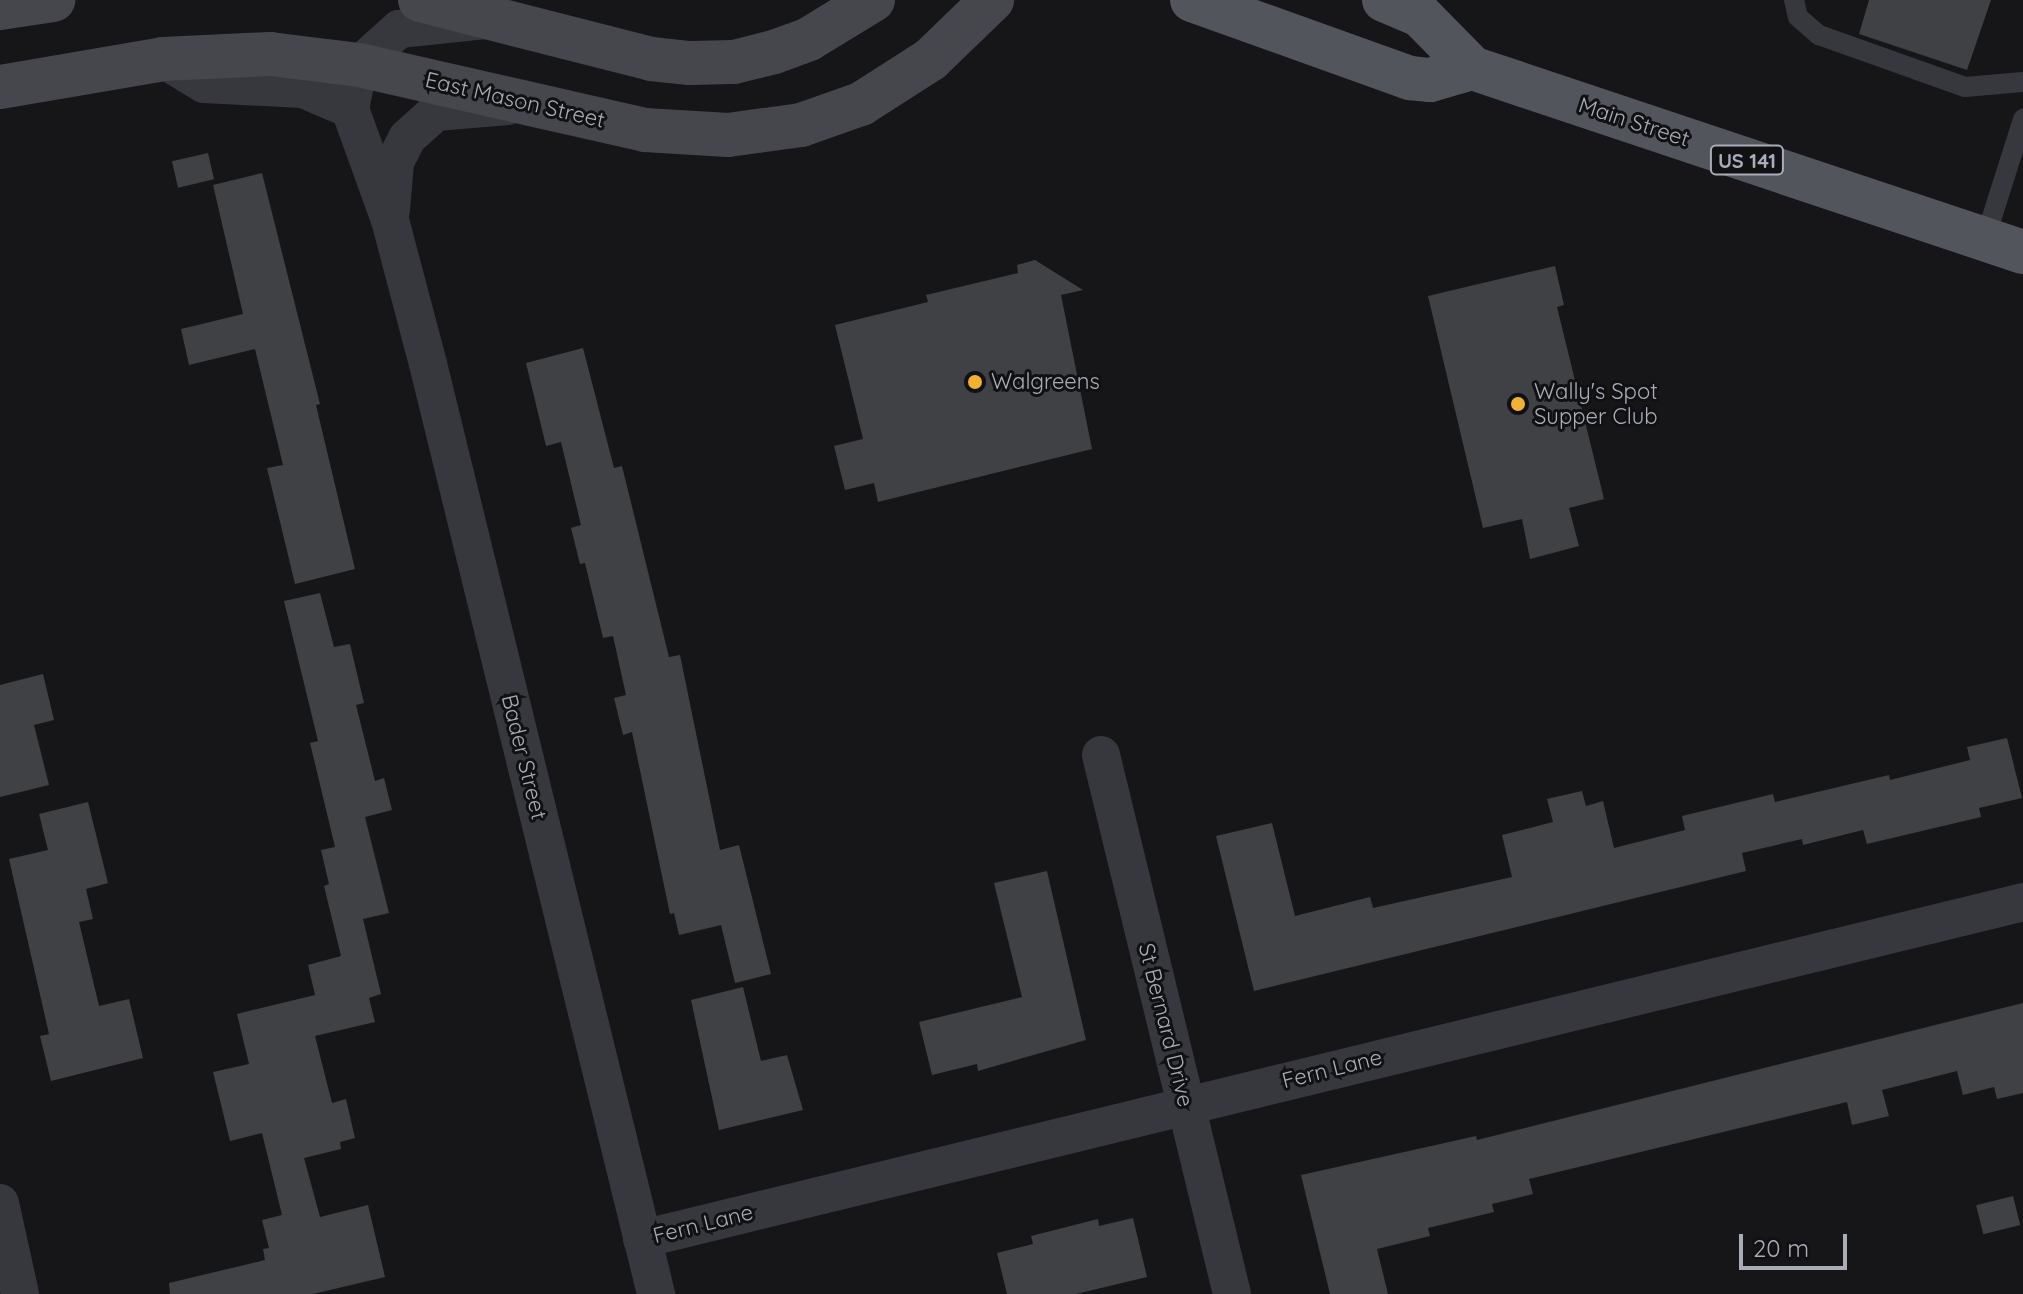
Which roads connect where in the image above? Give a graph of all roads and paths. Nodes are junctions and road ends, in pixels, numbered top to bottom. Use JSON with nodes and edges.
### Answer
{"nodes":[{"id":1,"x":53,"y":0,"type":"edge"},
{"id":2,"x":420,"y":0,"type":"edge"},
{"id":3,"x":873,"y":0,"type":"edge"},
{"id":4,"x":992,"y":0,"type":"edge"},
{"id":5,"x":1192,"y":0,"type":"edge"},
{"id":6,"x":1384,"y":0,"type":"edge"},
{"id":7,"x":1794,"y":0,"type":"edge"},
{"id":8,"x":0,"y":8,"type":"edge"},
{"id":9,"x":504,"y":18,"type":"junction"},
{"id":10,"x":163,"y":59,"type":"junction"},
{"id":11,"x":359,"y":65,"type":"junction"},
{"id":12,"x":1472,"y":68,"type":"junction"},
{"id":13,"x":2023,"y":82,"type":"edge"},
{"id":14,"x":0,"y":87,"type":"edge"},
{"id":15,"x":532,"y":103,"type":"junction"},
{"id":16,"x":350,"y":109,"type":"junction"},
{"id":17,"x":2023,"y":119,"type":"edge"},
{"id":18,"x":390,"y":220,"type":"junction"},
{"id":19,"x":2004,"y":246,"type":"edge"},
{"id":20,"x":1101,"y":755,"type":"dead end"},
{"id":21,"x":2023,"y":902,"type":"edge"},
{"id":22,"x":1185,"y":1105,"type":"junction"},
{"id":23,"x":0,"y":1203,"type":"edge"},
{"id":24,"x":642,"y":1239,"type":"junction"},
{"id":25,"x":20,"y":1294,"type":"edge"},
{"id":26,"x":656,"y":1294,"type":"edge"},
{"id":27,"x":1232,"y":1294,"type":"edge"}],
"edges":[{"from":1,"to":8,"type":"main road"},
{"from":2,"to":9,"type":"main road"},
{"from":3,"to":9,"type":"main road"},
{"from":4,"to":15,"type":"main road","name":"East Mason Street"},
{"from":5,"to":12,"type":"main road"},
{"from":6,"to":12,"type":"main road","name":"Main Street","number":"US 141"},
{"from":7,"to":13,"type":"lane"},
{"from":9,"to":11,"type":"street"},
{"from":10,"to":11,"type":"main road","name":"East Mason Street"},
{"from":10,"to":14,"type":"main road","name":"East Mason Street"},
{"from":10,"to":16,"type":"street"},
{"from":11,"to":15,"type":"main road","name":"East Mason Street"},
{"from":11,"to":16,"type":"street"},
{"from":12,"to":19,"type":"main road","name":"Main Street","number":"US 141"},
{"from":15,"to":18,"type":"street","name":"Bader Street"},
{"from":16,"to":18,"type":"street","name":"Bader Street"},
{"from":17,"to":19,"type":"lane"},
{"from":18,"to":24,"type":"street","name":"Bader Street"},
{"from":20,"to":22,"type":"street","name":"St Bernard Drive"},
{"from":21,"to":22,"type":"street","name":"Fern Lane"},
{"from":22,"to":24,"type":"street","name":"Fern Lane"},
{"from":22,"to":27,"type":"street","name":"St Bernard Drive"},
{"from":23,"to":25,"type":"street"},
{"from":24,"to":26,"type":"street","name":"Bader Street"}]}
